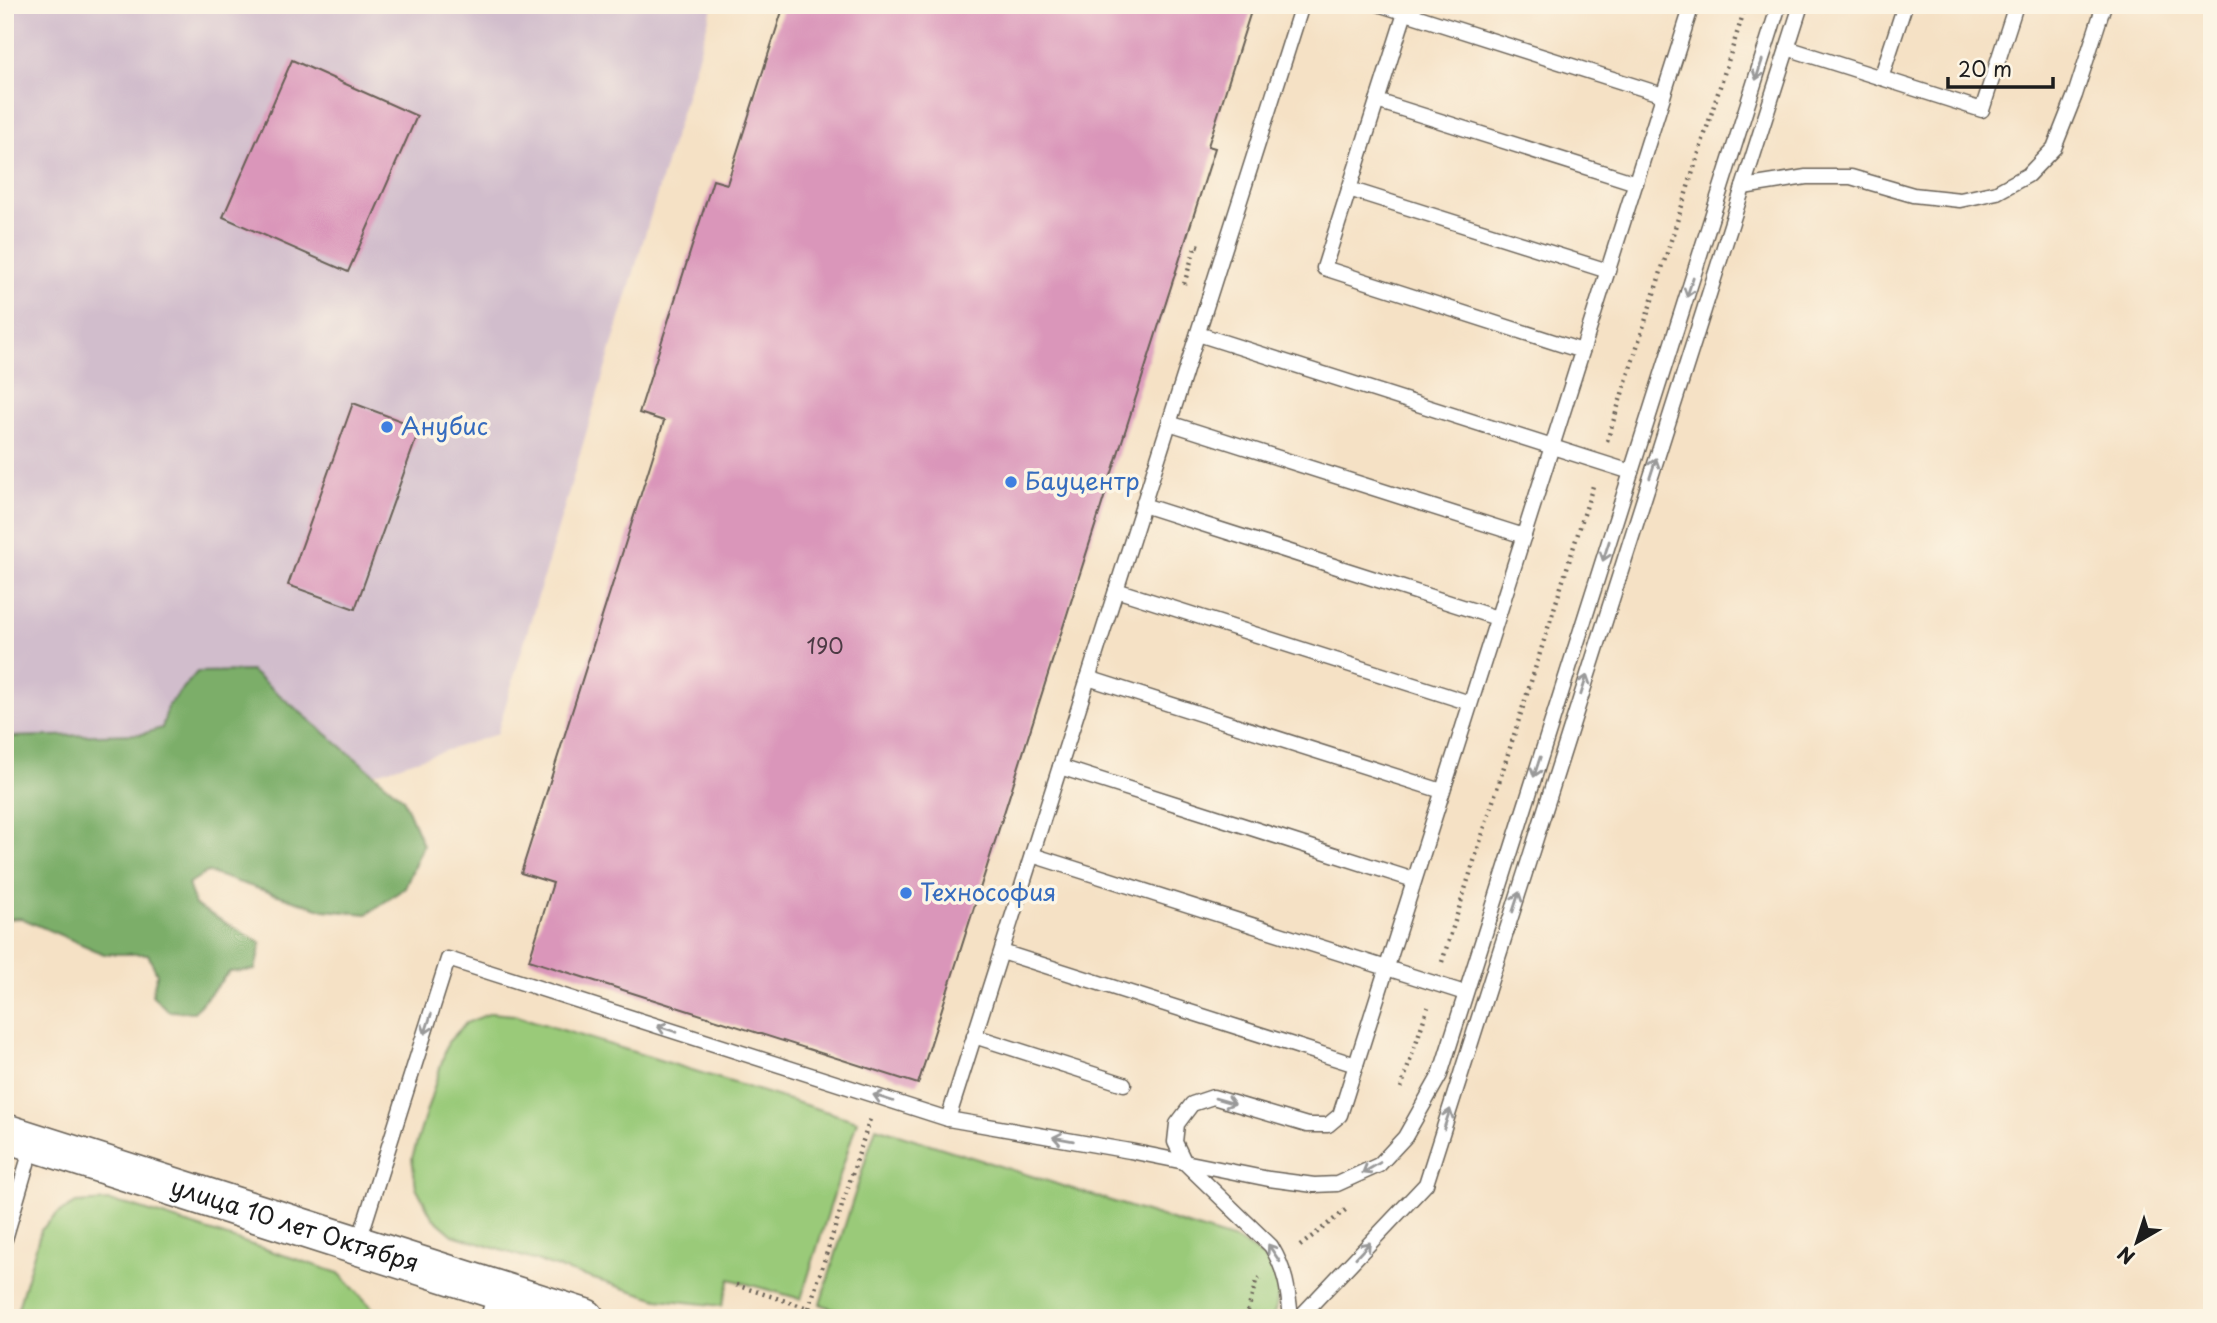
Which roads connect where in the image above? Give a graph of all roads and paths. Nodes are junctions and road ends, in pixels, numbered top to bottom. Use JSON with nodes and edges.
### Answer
{"nodes":[{"id":1,"x":1302,"y":5,"type":"edge"},
{"id":2,"x":1381,"y":5,"type":"edge"},
{"id":3,"x":1692,"y":5,"type":"edge"},
{"id":4,"x":1746,"y":5,"type":"edge"},
{"id":5,"x":1779,"y":5,"type":"edge"},
{"id":6,"x":1801,"y":5,"type":"edge"},
{"id":7,"x":1905,"y":5,"type":"edge"},
{"id":8,"x":2015,"y":5,"type":"edge"},
{"id":9,"x":2104,"y":5,"type":"edge"},
{"id":10,"x":1405,"y":13,"type":"junction"},
{"id":11,"x":1787,"y":48,"type":"junction"},
{"id":12,"x":1881,"y":78,"type":"junction"},
{"id":13,"x":1663,"y":96,"type":"junction"},
{"id":14,"x":1377,"y":101,"type":"junction"},
{"id":15,"x":1636,"y":183,"type":"junction"},
{"id":16,"x":1743,"y":187,"type":"junction"},
{"id":17,"x":1349,"y":189,"type":"junction"},
{"id":18,"x":1223,"y":254,"type":"junction"},
{"id":19,"x":1608,"y":271,"type":"junction"},
{"id":20,"x":1181,"y":294,"type":"dead end"},
{"id":21,"x":1198,"y":334,"type":"junction"},
{"id":22,"x":1582,"y":351,"type":"junction"},
{"id":23,"x":1170,"y":423,"type":"junction"},
{"id":24,"x":1552,"y":447,"type":"junction"},
{"id":25,"x":1601,"y":463,"type":"junction"},
{"id":26,"x":1631,"y":472,"type":"junction"},
{"id":27,"x":1143,"y":505,"type":"junction"},
{"id":28,"x":1524,"y":536,"type":"junction"},
{"id":29,"x":1116,"y":590,"type":"junction"},
{"id":30,"x":1497,"y":618,"type":"junction"},
{"id":31,"x":1088,"y":678,"type":"junction"},
{"id":32,"x":1471,"y":703,"type":"junction"},
{"id":33,"x":1060,"y":767,"type":"junction"},
{"id":34,"x":1442,"y":791,"type":"junction"},
{"id":35,"x":1032,"y":855,"type":"junction"},
{"id":36,"x":1414,"y":880,"type":"junction"},
{"id":37,"x":1002,"y":952,"type":"junction"},
{"id":38,"x":1386,"y":968,"type":"junction"},
{"id":39,"x":1435,"y":984,"type":"junction"},
{"id":40,"x":1465,"y":993,"type":"junction"},
{"id":41,"x":974,"y":1036,"type":"junction"},
{"id":42,"x":1356,"y":1065,"type":"junction"},
{"id":43,"x":1124,"y":1084,"type":"dead end"},
{"id":44,"x":1401,"y":1089,"type":"dead end"},
{"id":45,"x":877,"y":1096,"type":"junction"},
{"id":46,"x":948,"y":1119,"type":"junction"},
{"id":47,"x":19,"y":1137,"type":"edge"},
{"id":48,"x":1185,"y":1163,"type":"junction"},
{"id":49,"x":5,"y":1239,"type":"edge"},
{"id":50,"x":357,"y":1245,"type":"junction"},
{"id":51,"x":736,"y":1285,"type":"dead end"},
{"id":52,"x":499,"y":1305,"type":"edge"},
{"id":53,"x":809,"y":1308,"type":"junction"},
{"id":54,"x":585,"y":1318,"type":"edge"},
{"id":55,"x":839,"y":1318,"type":"edge"},
{"id":56,"x":1292,"y":1318,"type":"edge"},
{"id":57,"x":1299,"y":1318,"type":"edge"}],
"edges":[{"from":1,"to":18,"type":"lane"},
{"from":2,"to":10,"type":"lane"},
{"from":3,"to":13,"type":"lane"},
{"from":4,"to":25,"type":"path"},
{"from":5,"to":26,"type":"lane","one_way":true},
{"from":6,"to":11,"type":"lane"},
{"from":7,"to":12,"type":"lane"},
{"from":8,"to":12,"type":"lane"},
{"from":9,"to":16,"type":"lane"},
{"from":10,"to":13,"type":"lane"},
{"from":10,"to":14,"type":"lane"},
{"from":11,"to":12,"type":"lane"},
{"from":11,"to":16,"type":"lane"},
{"from":13,"to":15,"type":"lane"},
{"from":14,"to":15,"type":"lane"},
{"from":14,"to":17,"type":"lane"},
{"from":15,"to":19,"type":"lane"},
{"from":57,"to":16,"type":"lane","one_way":true},
{"from":17,"to":19,"type":"lane"},
{"from":17,"to":22,"type":"lane"},
{"from":18,"to":20,"type":"path"},
{"from":18,"to":21,"type":"lane"},
{"from":19,"to":22,"type":"lane"},
{"from":21,"to":23,"type":"lane"},
{"from":21,"to":24,"type":"lane"},
{"from":22,"to":24,"type":"lane"},
{"from":23,"to":27,"type":"lane"},
{"from":23,"to":28,"type":"lane"},
{"from":24,"to":25,"type":"lane"},
{"from":24,"to":28,"type":"lane"},
{"from":25,"to":26,"type":"lane"},
{"from":25,"to":39,"type":"path"},
{"from":26,"to":40,"type":"lane","one_way":true},
{"from":27,"to":29,"type":"lane"},
{"from":27,"to":30,"type":"lane"},
{"from":28,"to":30,"type":"lane"},
{"from":29,"to":31,"type":"lane"},
{"from":29,"to":32,"type":"lane"},
{"from":30,"to":32,"type":"lane"},
{"from":31,"to":33,"type":"lane"},
{"from":31,"to":34,"type":"lane"},
{"from":32,"to":34,"type":"lane"},
{"from":33,"to":35,"type":"lane"},
{"from":33,"to":36,"type":"lane"},
{"from":34,"to":36,"type":"lane"},
{"from":35,"to":37,"type":"lane"},
{"from":35,"to":38,"type":"lane"},
{"from":36,"to":38,"type":"lane"},
{"from":37,"to":41,"type":"lane"},
{"from":37,"to":42,"type":"lane"},
{"from":38,"to":39,"type":"lane"},
{"from":38,"to":42,"type":"lane"},
{"from":39,"to":40,"type":"lane"},
{"from":39,"to":44,"type":"path"},
{"from":40,"to":48,"type":"lane","one_way":true},
{"from":41,"to":43,"type":"lane"},
{"from":41,"to":46,"type":"lane"},
{"from":48,"to":42,"type":"lane","one_way":true},
{"from":46,"to":45,"type":"lane","one_way":true},
{"from":45,"to":50,"type":"lane","one_way":true},
{"from":45,"to":53,"type":"path"},
{"from":48,"to":46,"type":"lane","one_way":true},
{"from":47,"to":49,"type":"lane"},
{"from":47,"to":50,"type":"main road","name":"улица 10 лет Октября"},
{"from":56,"to":48,"type":"lane","one_way":true},
{"from":50,"to":52,"type":"main road","name":"улица 10 лет Октября"},
{"from":51,"to":53,"type":"path"},
{"from":52,"to":54,"type":"main road","name":"улица 10 лет Октября"},
{"from":53,"to":55,"type":"path"}]}
